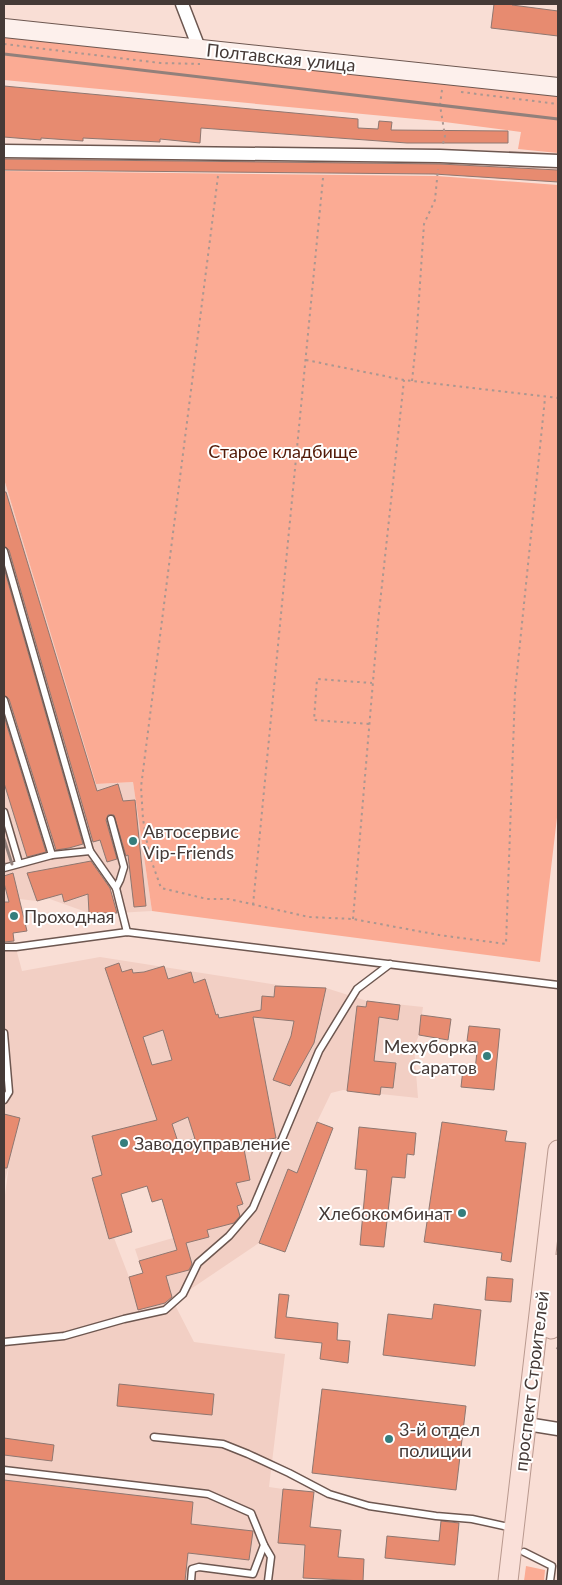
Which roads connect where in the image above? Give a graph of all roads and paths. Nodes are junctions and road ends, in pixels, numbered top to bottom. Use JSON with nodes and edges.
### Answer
{"nodes":[{"id":1,"x":182,"y":4,"type":"edge"},
{"id":2,"x":4,"y":28,"type":"edge"},
{"id":3,"x":4,"y":44,"type":"edge"},
{"id":4,"x":200,"y":48,"type":"junction"},
{"id":5,"x":207,"y":65,"type":"dead end"},
{"id":6,"x":445,"y":75,"type":"junction"},
{"id":7,"x":558,"y":88,"type":"edge"},
{"id":8,"x":461,"y":92,"type":"dead end"},
{"id":9,"x":558,"y":104,"type":"edge"},
{"id":10,"x":4,"y":151,"type":"edge"},
{"id":11,"x":440,"y":156,"type":"junction"},
{"id":12,"x":558,"y":161,"type":"edge"},
{"id":13,"x":218,"y":176,"type":"dead end"},
{"id":14,"x":324,"y":178,"type":"dead end"},
{"id":15,"x":306,"y":360,"type":"junction"},
{"id":16,"x":404,"y":380,"type":"junction"},
{"id":17,"x":412,"y":381,"type":"junction"},
{"id":18,"x":545,"y":398,"type":"junction"},
{"id":19,"x":558,"y":398,"type":"edge"},
{"id":20,"x":4,"y":551,"type":"edge"},
{"id":21,"x":372,"y":683,"type":"junction"},
{"id":22,"x":4,"y":700,"type":"edge"},
{"id":23,"x":369,"y":724,"type":"junction"},
{"id":24,"x":4,"y":812,"type":"edge"},
{"id":25,"x":110,"y":818,"type":"dead end"},
{"id":26,"x":90,"y":851,"type":"junction"},
{"id":27,"x":52,"y":855,"type":"junction"},
{"id":28,"x":19,"y":863,"type":"junction"},
{"id":29,"x":4,"y":868,"type":"edge"},
{"id":30,"x":116,"y":888,"type":"junction"},
{"id":31,"x":253,"y":905,"type":"junction"},
{"id":32,"x":353,"y":919,"type":"junction"},
{"id":33,"x":127,"y":932,"type":"junction"},
{"id":34,"x":4,"y":947,"type":"edge"},
{"id":35,"x":390,"y":964,"type":"junction"},
{"id":36,"x":558,"y":985,"type":"edge"},
{"id":37,"x":4,"y":1034,"type":"edge"},
{"id":38,"x":4,"y":1100,"type":"edge"},
{"id":39,"x":558,"y":1150,"type":"edge"},
{"id":40,"x":558,"y":1264,"type":"edge"},
{"id":41,"x":4,"y":1342,"type":"edge"},
{"id":42,"x":558,"y":1347,"type":"edge"},
{"id":43,"x":558,"y":1353,"type":"edge"},
{"id":44,"x":533,"y":1425,"type":"junction"},
{"id":45,"x":558,"y":1429,"type":"edge"},
{"id":46,"x":154,"y":1437,"type":"dead end"},
{"id":47,"x":4,"y":1470,"type":"edge"},
{"id":48,"x":514,"y":1528,"type":"junction"},
{"id":49,"x":264,"y":1545,"type":"junction"},
{"id":50,"x":524,"y":1552,"type":"junction"},
{"id":51,"x":191,"y":1581,"type":"edge"},
{"id":52,"x":268,"y":1581,"type":"edge"},
{"id":53,"x":508,"y":1581,"type":"edge"},
{"id":54,"x":521,"y":1581,"type":"edge"},
{"id":55,"x":550,"y":1581,"type":"edge"}],
"edges":[{"from":1,"to":4,"type":"street"},
{"from":2,"to":4,"type":"street","name":"Полтавская улица"},
{"from":3,"to":5,"type":"path"},
{"from":4,"to":6,"type":"street","name":"Полтавская улица"},
{"from":6,"to":7,"type":"street","name":"Полтавская улица"},
{"from":6,"to":11,"type":"path"},
{"from":8,"to":9,"type":"path"},
{"from":10,"to":11,"type":"street"},
{"from":11,"to":12,"type":"street"},
{"from":11,"to":17,"type":"path"},
{"from":13,"to":31,"type":"path"},
{"from":14,"to":15,"type":"path"},
{"from":15,"to":16,"type":"path"},
{"from":15,"to":31,"type":"path"},
{"from":16,"to":17,"type":"path"},
{"from":16,"to":21,"type":"path"},
{"from":17,"to":18,"type":"path"},
{"from":18,"to":19,"type":"path"},
{"from":18,"to":32,"type":"path"},
{"from":20,"to":26,"type":"lane"},
{"from":21,"to":23,"type":"path"},
{"from":21,"to":23,"type":"path"},
{"from":22,"to":27,"type":"lane"},
{"from":23,"to":32,"type":"path"},
{"from":24,"to":28,"type":"lane"},
{"from":25,"to":30,"type":"lane"},
{"from":26,"to":27,"type":"lane"},
{"from":26,"to":30,"type":"lane"},
{"from":27,"to":28,"type":"lane"},
{"from":28,"to":29,"type":"lane"},
{"from":30,"to":33,"type":"lane"},
{"from":31,"to":32,"type":"path"},
{"from":33,"to":34,"type":"lane"},
{"from":33,"to":35,"type":"lane"},
{"from":35,"to":36,"type":"lane"},
{"from":35,"to":41,"type":"lane"},
{"from":37,"to":38,"type":"lane"},
{"from":39,"to":44,"type":"main road","name":"проспект Строителей"},
{"from":40,"to":44,"type":"main road","name":"проспект Строителей"},
{"from":42,"to":43,"type":"path"},
{"from":44,"to":45,"type":"street"},
{"from":44,"to":48,"type":"main road","name":"проспект Строителей"},
{"from":44,"to":50,"type":"main road","name":"проспект Строителей"},
{"from":46,"to":48,"type":"lane"},
{"from":47,"to":49,"type":"lane"},
{"from":48,"to":53,"type":"main road","name":"проспект Строителей"},
{"from":49,"to":51,"type":"lane"},
{"from":49,"to":52,"type":"lane"},
{"from":50,"to":54,"type":"main road","name":"проспект Строителей"},
{"from":50,"to":55,"type":"lane"}]}
